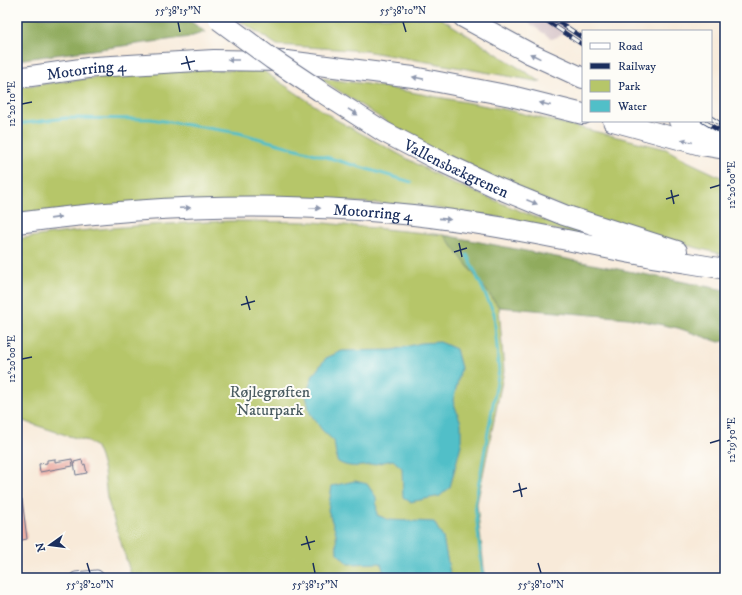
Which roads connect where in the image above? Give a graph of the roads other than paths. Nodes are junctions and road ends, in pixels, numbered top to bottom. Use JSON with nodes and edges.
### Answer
{"nodes":[{"id":1,"x":463,"y":17,"type":"edge"},
{"id":2,"x":216,"y":19,"type":"edge"},
{"id":3,"x":17,"y":78,"type":"edge"},
{"id":4,"x":582,"y":78,"type":"edge"},
{"id":5,"x":582,"y":114,"type":"edge"},
{"id":6,"x":617,"y":122,"type":"edge"},
{"id":7,"x":681,"y":122,"type":"edge"},
{"id":8,"x":725,"y":142,"type":"edge"},
{"id":9,"x":725,"y":149,"type":"edge"},
{"id":10,"x":17,"y":223,"type":"edge"},
{"id":11,"x":725,"y":268,"type":"edge"},
{"id":12,"x":81,"y":577,"type":"edge"},
{"id":13,"x":99,"y":578,"type":"edge"}],
"edges":[{"from":4,"to":1,"type":"highway","one_way":true},
{"from":2,"to":11,"type":"highway","name":"Vallensbækgrenen","one_way":true,"bridge":true},
{"from":5,"to":3,"type":"highway","name":"Motorring 4","one_way":true},
{"from":9,"to":6,"type":"highway","one_way":true},
{"from":7,"to":8,"type":"highway"},
{"from":10,"to":11,"type":"highway","name":"Motorring 4","one_way":true},
{"from":12,"to":13,"type":"street"}]}
